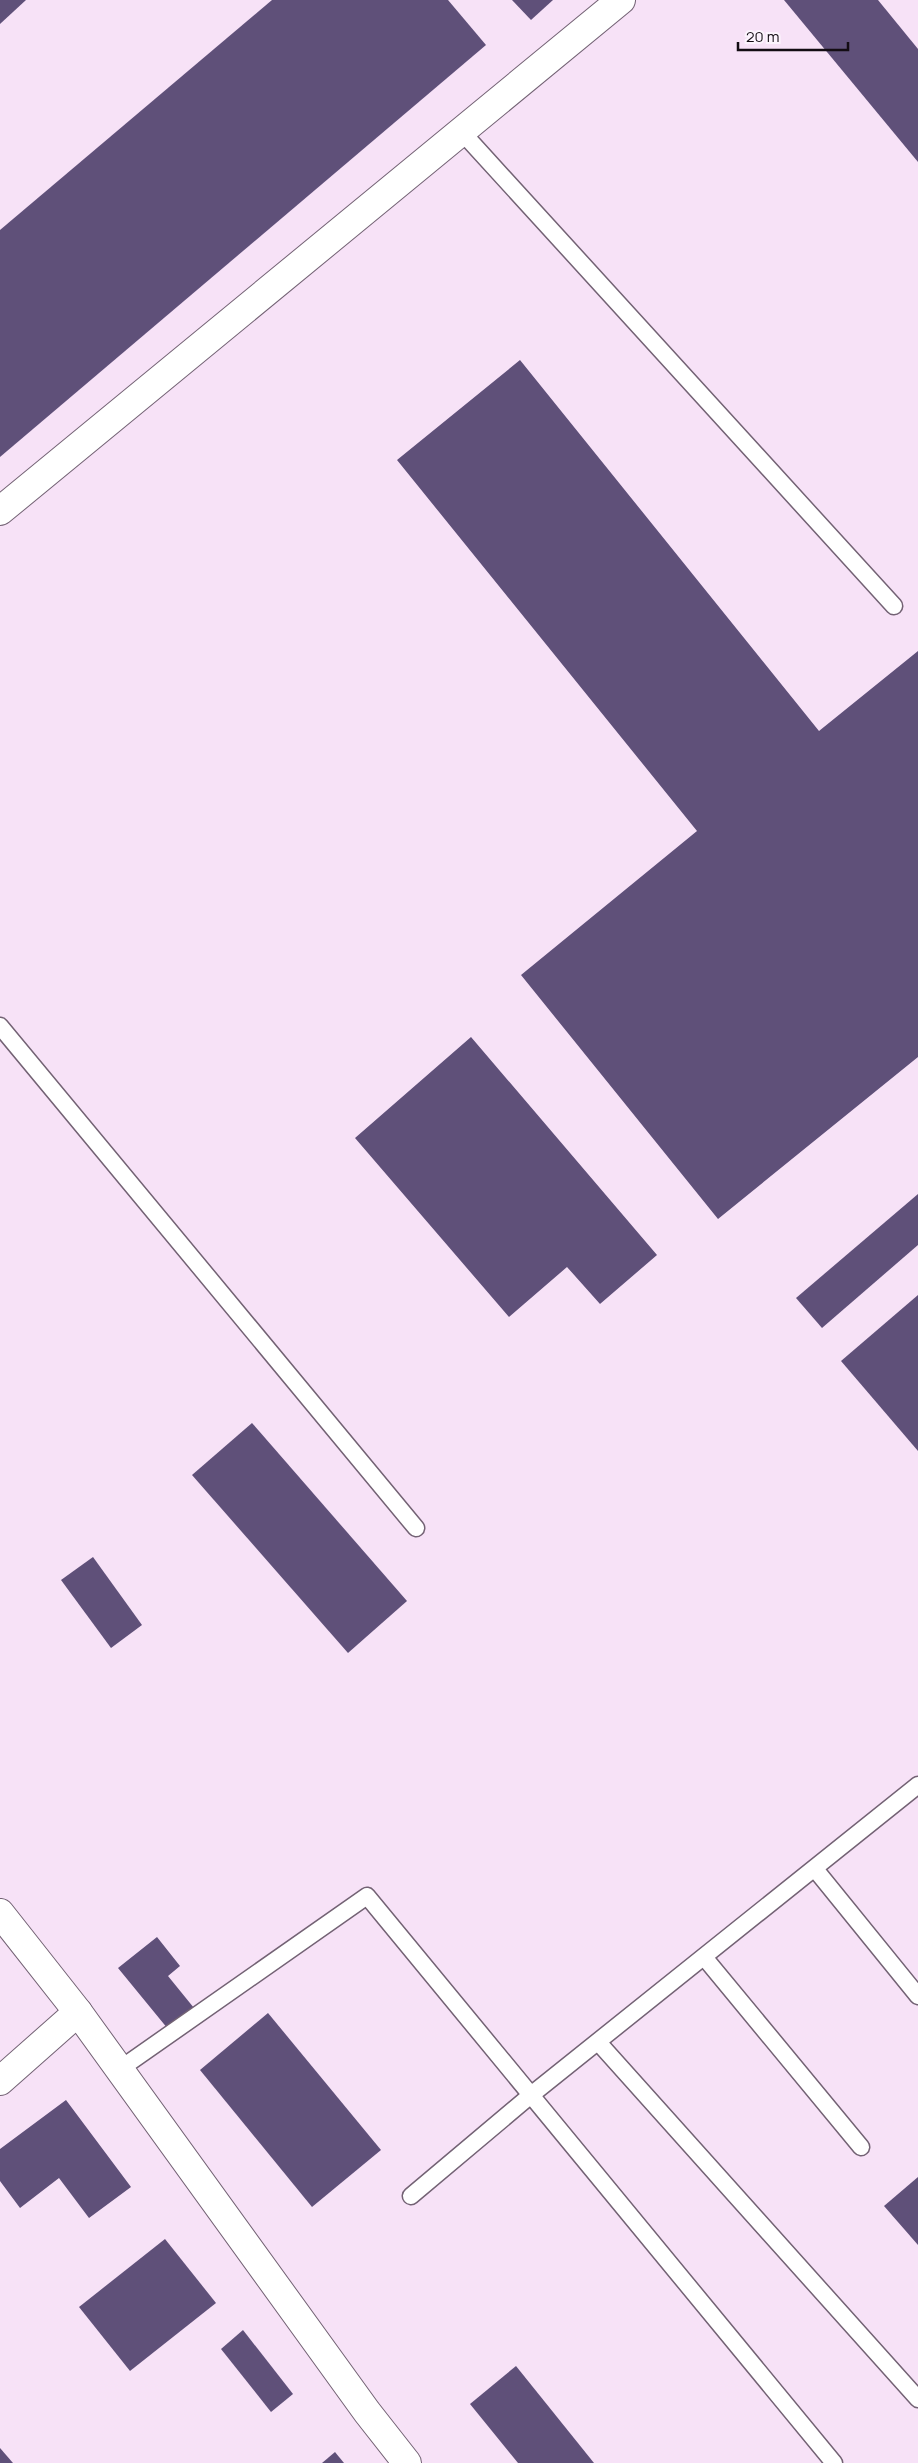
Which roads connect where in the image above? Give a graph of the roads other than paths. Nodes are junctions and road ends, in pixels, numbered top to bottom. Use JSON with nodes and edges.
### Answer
{"nodes":[{"id":1,"x":621,"y":0,"type":"edge"},
{"id":2,"x":461,"y":131,"type":"junction"},
{"id":3,"x":0,"y":511,"type":"edge"},
{"id":4,"x":894,"y":606,"type":"dead end"},
{"id":5,"x":0,"y":1026,"type":"edge"},
{"id":6,"x":416,"y":1528,"type":"dead end"},
{"id":7,"x":916,"y":1790,"type":"edge"},
{"id":8,"x":815,"y":1869,"type":"junction"},
{"id":9,"x":0,"y":1913,"type":"edge"},
{"id":10,"x":704,"y":1957,"type":"junction"},
{"id":11,"x":918,"y":1996,"type":"edge"},
{"id":12,"x":78,"y":2012,"type":"junction"},
{"id":13,"x":598,"y":2042,"type":"junction"},
{"id":14,"x":120,"y":2069,"type":"junction"},
{"id":15,"x":0,"y":2081,"type":"edge"},
{"id":16,"x":531,"y":2095,"type":"junction"},
{"id":17,"x":861,"y":2147,"type":"dead end"},
{"id":18,"x":411,"y":2196,"type":"dead end"},
{"id":19,"x":918,"y":2398,"type":"edge"},
{"id":20,"x":407,"y":2463,"type":"edge"},
{"id":21,"x":834,"y":2463,"type":"edge"}],
"edges":[{"from":1,"to":2,"type":"street"},
{"from":2,"to":3,"type":"street"},
{"from":2,"to":4,"type":"lane"},
{"from":5,"to":6,"type":"lane"},
{"from":7,"to":8,"type":"lane"},
{"from":8,"to":10,"type":"lane"},
{"from":8,"to":11,"type":"lane"},
{"from":9,"to":12,"type":"street"},
{"from":10,"to":13,"type":"lane"},
{"from":10,"to":17,"type":"lane"},
{"from":12,"to":14,"type":"street"},
{"from":12,"to":15,"type":"street"},
{"from":13,"to":16,"type":"lane"},
{"from":13,"to":19,"type":"lane"},
{"from":14,"to":16,"type":"lane"},
{"from":14,"to":20,"type":"street"},
{"from":16,"to":18,"type":"lane"},
{"from":16,"to":21,"type":"lane"}]}
